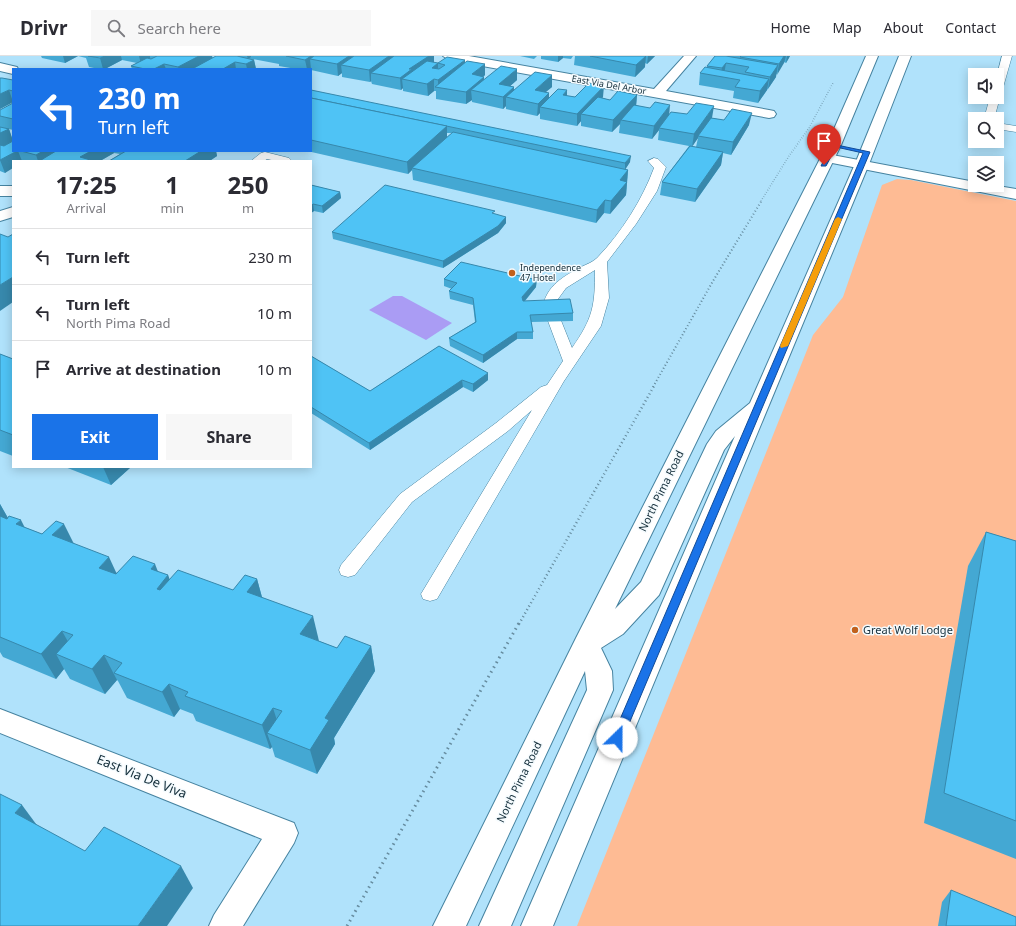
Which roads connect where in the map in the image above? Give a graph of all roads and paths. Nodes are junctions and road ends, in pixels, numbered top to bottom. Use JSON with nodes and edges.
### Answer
{"nodes":[{"id":1,"x":449,"y":56,"type":"edge"},
{"id":2,"x":690,"y":56,"type":"edge"},
{"id":3,"x":872,"y":56,"type":"edge"},
{"id":4,"x":905,"y":56,"type":"edge"},
{"id":5,"x":1007,"y":56,"type":"edge"},
{"id":6,"x":0,"y":67,"type":"edge"},
{"id":7,"x":1004,"y":68,"type":"edge"},
{"id":8,"x":12,"y":70,"type":"edge"},
{"id":9,"x":837,"y":76,"type":"dead end"},
{"id":10,"x":658,"y":94,"type":"junction"},
{"id":11,"x":769,"y":114,"type":"dead end"},
{"id":12,"x":1004,"y":127,"type":"edge"},
{"id":13,"x":1016,"y":129,"type":"edge"},
{"id":14,"x":830,"y":152,"type":"junction"},
{"id":15,"x":864,"y":158,"type":"junction"},
{"id":16,"x":903,"y":158,"type":"dead end"},
{"id":17,"x":258,"y":160,"type":"edge"},
{"id":18,"x":285,"y":160,"type":"edge"},
{"id":19,"x":654,"y":161,"type":"dead end"},
{"id":20,"x":0,"y":191,"type":"edge"},
{"id":21,"x":12,"y":191,"type":"edge"},
{"id":22,"x":1016,"y":194,"type":"edge"},
{"id":23,"x":12,"y":212,"type":"edge"},
{"id":24,"x":0,"y":216,"type":"edge"},
{"id":25,"x":601,"y":262,"type":"junction"},
{"id":26,"x":550,"y":307,"type":"edge"},
{"id":27,"x":555,"y":321,"type":"edge"},
{"id":28,"x":570,"y":361,"type":"junction"},
{"id":29,"x":557,"y":381,"type":"junction"},
{"id":30,"x":759,"y":405,"type":"junction"},
{"id":31,"x":348,"y":570,"type":"dead end"},
{"id":32,"x":430,"y":594,"type":"dead end"},
{"id":33,"x":585,"y":645,"type":"junction"},
{"id":34,"x":0,"y":721,"type":"edge"},
{"id":35,"x":225,"y":926,"type":"edge"},
{"id":36,"x":347,"y":926,"type":"edge"},
{"id":37,"x":449,"y":926,"type":"edge"},
{"id":38,"x":495,"y":926,"type":"edge"},
{"id":39,"x":537,"y":926,"type":"edge"}],
"edges":[{"from":1,"to":10,"type":"main road","name":"East Via Del Arbor"},
{"from":2,"to":10,"type":"main road"},
{"from":3,"to":14,"type":"main road","name":"North Pima Road"},
{"from":4,"to":15,"type":"main road"},
{"from":5,"to":7,"type":"lane"},
{"from":6,"to":8,"type":"main road"},
{"from":9,"to":36,"type":"path"},
{"from":10,"to":11,"type":"main road","name":"East Via Del Arbor"},
{"from":12,"to":13,"type":"lane"},
{"from":14,"to":15,"type":"main road"},
{"from":14,"to":33,"type":"main road","name":"North Pima Road"},
{"from":15,"to":16,"type":"main road"},
{"from":15,"to":22,"type":"main road"},
{"from":15,"to":30,"type":"main road"},
{"from":17,"to":18,"type":"lane"},
{"from":19,"to":25,"type":"lane"},
{"from":20,"to":21,"type":"main road"},
{"from":23,"to":24,"type":"main road"},
{"from":25,"to":26,"type":"lane"},
{"from":25,"to":28,"type":"lane"},
{"from":27,"to":28,"type":"lane"},
{"from":28,"to":29,"type":"lane"},
{"from":29,"to":31,"type":"lane"},
{"from":29,"to":32,"type":"lane"},
{"from":30,"to":33,"type":"main road"},
{"from":30,"to":39,"type":"main road"},
{"from":33,"to":37,"type":"main road","name":"North Pima Road"},
{"from":33,"to":38,"type":"main road"},
{"from":34,"to":35,"type":"main road","name":"East Via De Viva"}]}
